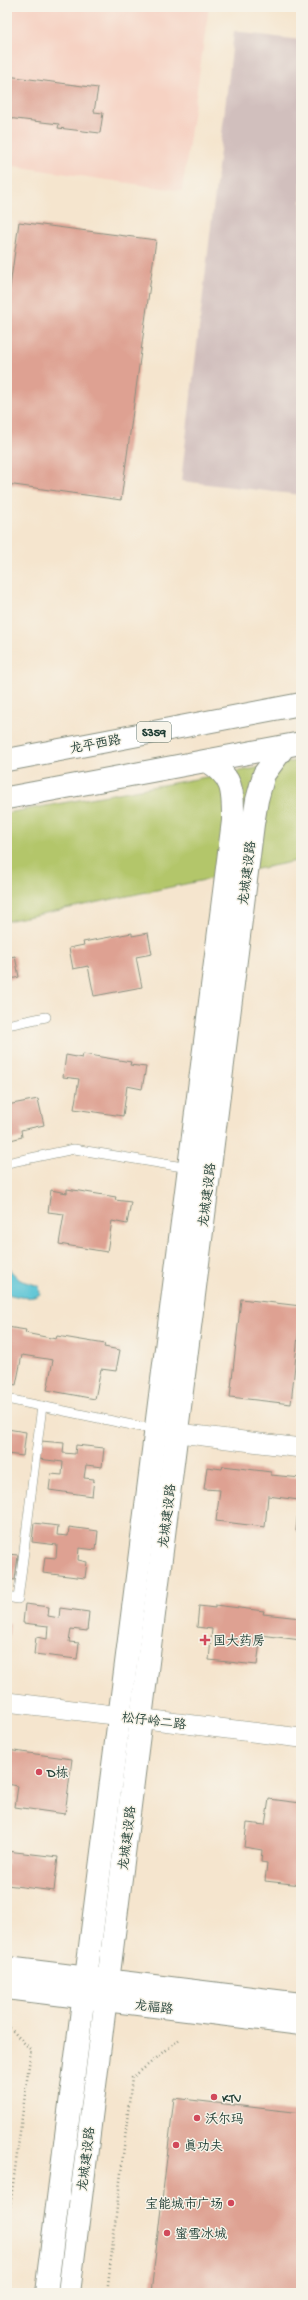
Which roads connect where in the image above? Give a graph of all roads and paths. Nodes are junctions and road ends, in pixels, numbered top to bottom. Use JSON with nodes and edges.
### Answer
{"nodes":[{"id":1,"x":301,"y":704,"type":"edge"},
{"id":2,"x":293,"y":745,"type":"edge"},
{"id":3,"x":7,"y":760,"type":"edge"},
{"id":4,"x":207,"y":761,"type":"junction"},
{"id":5,"x":7,"y":798,"type":"edge"},
{"id":6,"x":46,"y":1017,"type":"dead end"},
{"id":7,"x":7,"y":1025,"type":"edge"},
{"id":8,"x":7,"y":1163,"type":"edge"},
{"id":9,"x":199,"y":1169,"type":"junction"},
{"id":10,"x":7,"y":1399,"type":"edge"},
{"id":11,"x":42,"y":1406,"type":"junction"},
{"id":12,"x":166,"y":1431,"type":"junction"},
{"id":13,"x":301,"y":1448,"type":"edge"},
{"id":14,"x":7,"y":1597,"type":"edge"},
{"id":15,"x":7,"y":1702,"type":"edge"},
{"id":16,"x":130,"y":1717,"type":"junction"},
{"id":17,"x":301,"y":1738,"type":"edge"},
{"id":18,"x":7,"y":1968,"type":"edge"},
{"id":19,"x":7,"y":1988,"type":"edge"},
{"id":20,"x":96,"y":1989,"type":"junction"},
{"id":21,"x":301,"y":2004,"type":"edge"},
{"id":22,"x":301,"y":2024,"type":"edge"},
{"id":23,"x":7,"y":2025,"type":"edge"},
{"id":24,"x":181,"y":2038,"type":"dead end"},
{"id":25,"x":7,"y":2229,"type":"edge"},
{"id":26,"x":46,"y":2293,"type":"edge"},
{"id":27,"x":68,"y":2293,"type":"edge"},
{"id":28,"x":107,"y":2293,"type":"edge"}],
"edges":[{"from":1,"to":3,"type":"street","name":"龙平西路","number":"S359"},
{"from":2,"to":4,"type":"street"},
{"from":2,"to":9,"type":"street","name":"龙城建设路"},
{"from":4,"to":5,"type":"street"},
{"from":4,"to":9,"type":"street","name":"龙城建设路"},
{"from":6,"to":7,"type":"lane"},
{"from":8,"to":9,"type":"lane"},
{"from":9,"to":12,"type":"street","name":"龙城建设路"},
{"from":10,"to":11,"type":"lane"},
{"from":11,"to":12,"type":"lane"},
{"from":11,"to":14,"type":"lane"},
{"from":12,"to":13,"type":"street"},
{"from":12,"to":16,"type":"street","name":"龙城建设路"},
{"from":15,"to":16,"type":"street","name":"松仔岭二路"},
{"from":16,"to":17,"type":"street","name":"松仔岭二路"},
{"from":16,"to":20,"type":"street","name":"龙城建设路"},
{"from":18,"to":20,"type":"street","name":"龙福路"},
{"from":19,"to":20,"type":"street","name":"龙福路"},
{"from":20,"to":21,"type":"street","name":"龙福路"},
{"from":20,"to":22,"type":"street","name":"龙福路"},
{"from":20,"to":26,"type":"street","name":"龙城建设路"},
{"from":20,"to":27,"type":"street","name":"龙城建设路"},
{"from":23,"to":25,"type":"path"},
{"from":24,"to":28,"type":"path"}]}
